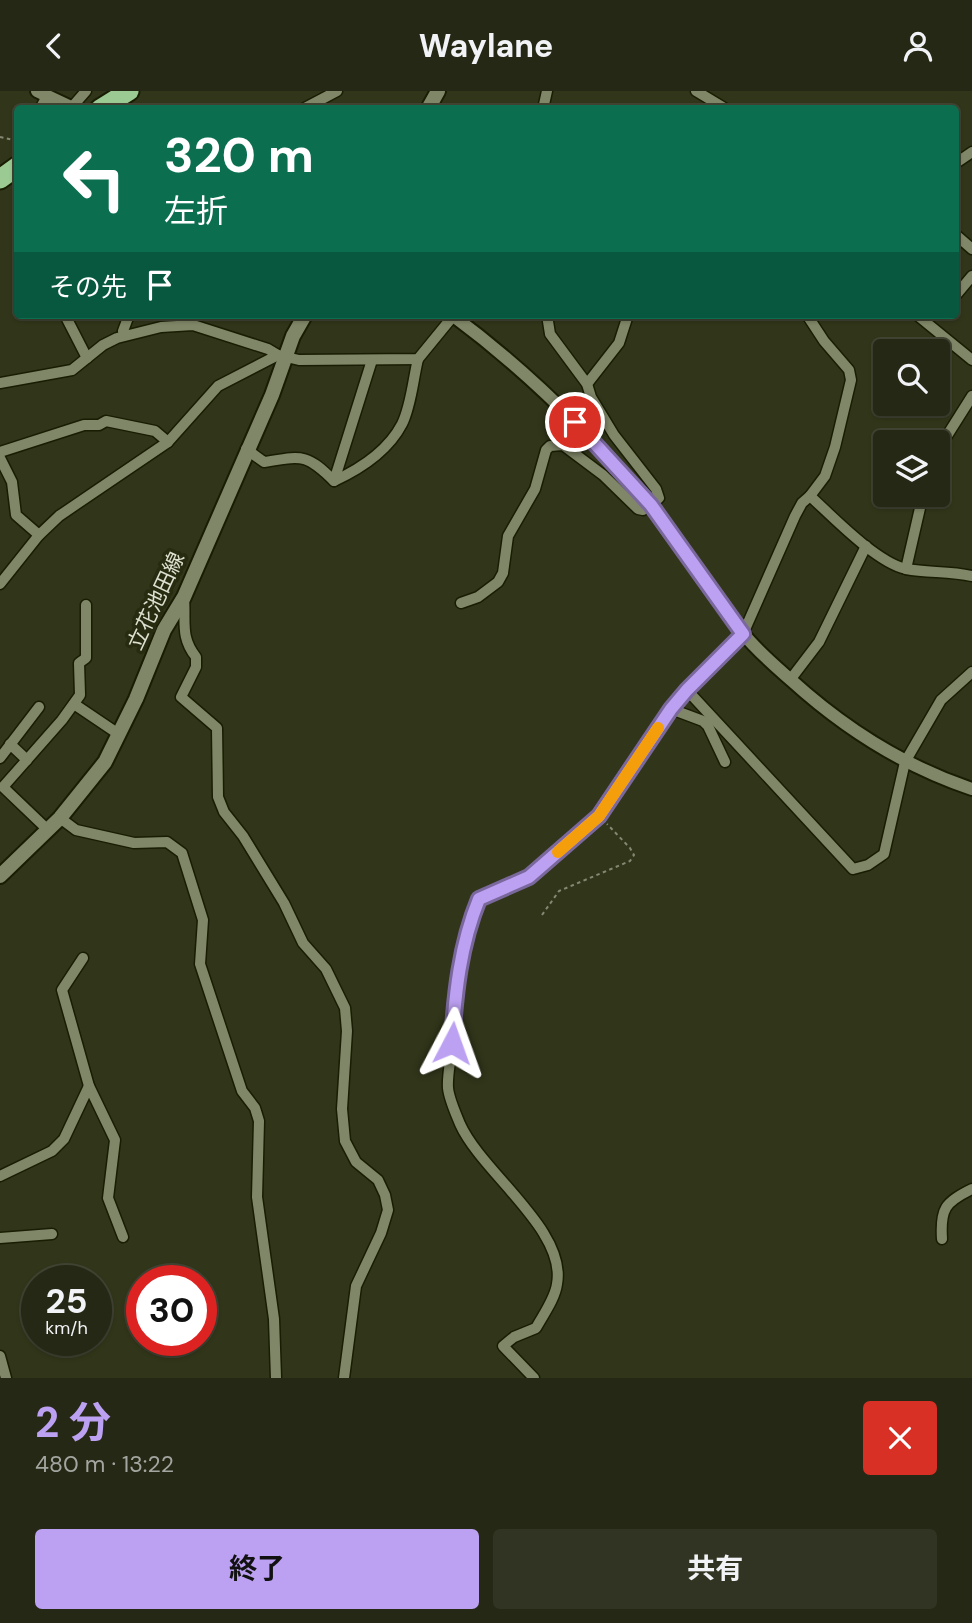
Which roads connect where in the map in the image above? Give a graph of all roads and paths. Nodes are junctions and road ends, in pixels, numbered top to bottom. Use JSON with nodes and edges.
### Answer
{"nodes":[{"id":1,"x":337,"y":91,"type":"edge"},
{"id":2,"x":696,"y":91,"type":"edge"},
{"id":3,"x":42,"y":94,"type":"edge"},
{"id":4,"x":123,"y":94,"type":"edge"},
{"id":5,"x":67,"y":105,"type":"edge"},
{"id":6,"x":106,"y":105,"type":"edge"},
{"id":7,"x":311,"y":105,"type":"edge"},
{"id":8,"x":719,"y":105,"type":"edge"},
{"id":9,"x":972,"y":276,"type":"edge"},
{"id":10,"x":959,"y":291,"type":"edge"},
{"id":11,"x":67,"y":319,"type":"dead end"},
{"id":12,"x":128,"y":319,"type":"edge"},
{"id":13,"x":302,"y":319,"type":"edge"},
{"id":14,"x":450,"y":319,"type":"edge"},
{"id":15,"x":458,"y":319,"type":"edge"},
{"id":16,"x":548,"y":319,"type":"edge"},
{"id":17,"x":627,"y":319,"type":"edge"},
{"id":18,"x":810,"y":319,"type":"edge"},
{"id":19,"x":922,"y":319,"type":"edge"},
{"id":20,"x":935,"y":319,"type":"edge"},
{"id":21,"x":193,"y":320,"type":"edge"},
{"id":22,"x":930,"y":325,"type":"junction"},
{"id":23,"x":127,"y":335,"type":"junction"},
{"id":24,"x":281,"y":356,"type":"junction"},
{"id":25,"x":87,"y":358,"type":"junction"},
{"id":26,"x":418,"y":359,"type":"junction"},
{"id":27,"x":372,"y":360,"type":"junction"},
{"id":28,"x":972,"y":360,"type":"edge"},
{"id":29,"x":0,"y":383,"type":"edge"},
{"id":30,"x":587,"y":384,"type":"junction"},
{"id":31,"x":972,"y":396,"type":"edge"},
{"id":32,"x":950,"y":431,"type":"edge"},
{"id":33,"x":168,"y":442,"type":"junction"},
{"id":34,"x":246,"y":449,"type":"junction"},
{"id":35,"x":0,"y":451,"type":"edge"},
{"id":36,"x":0,"y":457,"type":"edge"},
{"id":37,"x":334,"y":481,"type":"junction"},
{"id":38,"x":810,"y":496,"type":"junction"},
{"id":39,"x":651,"y":505,"type":"junction"},
{"id":40,"x":920,"y":507,"type":"edge"},
{"id":41,"x":39,"y":535,"type":"junction"},
{"id":42,"x":866,"y":546,"type":"junction"},
{"id":43,"x":906,"y":569,"type":"junction"},
{"id":44,"x":972,"y":576,"type":"edge"},
{"id":45,"x":0,"y":584,"type":"edge"},
{"id":46,"x":184,"y":597,"type":"junction"},
{"id":47,"x":461,"y":603,"type":"dead end"},
{"id":48,"x":86,"y":605,"type":"dead end"},
{"id":49,"x":743,"y":634,"type":"junction"},
{"id":50,"x":972,"y":672,"type":"edge"},
{"id":51,"x":790,"y":680,"type":"junction"},
{"id":52,"x":687,"y":690,"type":"junction"},
{"id":53,"x":74,"y":704,"type":"junction"},
{"id":54,"x":39,"y":707,"type":"dead end"},
{"id":55,"x":671,"y":709,"type":"junction"},
{"id":56,"x":120,"y":735,"type":"junction"},
{"id":57,"x":10,"y":744,"type":"junction"},
{"id":58,"x":0,"y":758,"type":"edge"},
{"id":59,"x":27,"y":760,"type":"junction"},
{"id":60,"x":725,"y":762,"type":"dead end"},
{"id":61,"x":905,"y":762,"type":"junction"},
{"id":62,"x":972,"y":789,"type":"edge"},
{"id":63,"x":599,"y":816,"type":"junction"},
{"id":64,"x":60,"y":818,"type":"junction"},
{"id":65,"x":48,"y":830,"type":"junction"},
{"id":66,"x":0,"y":876,"type":"edge"},
{"id":67,"x":542,"y":915,"type":"dead end"},
{"id":68,"x":83,"y":958,"type":"dead end"},
{"id":69,"x":89,"y":1086,"type":"junction"},
{"id":70,"x":0,"y":1175,"type":"edge"},
{"id":71,"x":972,"y":1189,"type":"edge"},
{"id":72,"x":52,"y":1234,"type":"dead end"},
{"id":73,"x":122,"y":1237,"type":"dead end"},
{"id":74,"x":0,"y":1238,"type":"edge"},
{"id":75,"x":942,"y":1239,"type":"dead end"},
{"id":76,"x":0,"y":1356,"type":"edge"},
{"id":77,"x":6,"y":1378,"type":"edge"},
{"id":78,"x":276,"y":1378,"type":"edge"},
{"id":79,"x":344,"y":1378,"type":"edge"},
{"id":80,"x":534,"y":1378,"type":"edge"}],
"edges":[{"from":1,"to":7,"type":"street"},
{"from":2,"to":8,"type":"street"},
{"from":3,"to":5,"type":"street"},
{"from":4,"to":6,"type":"highway"},
{"from":9,"to":10,"type":"street"},
{"from":11,"to":25,"type":"street"},
{"from":12,"to":23,"type":"street"},
{"from":13,"to":24,"type":"main road","name":"立花池田線"},
{"from":14,"to":26,"type":"street"},
{"from":15,"to":39,"type":"street"},
{"from":16,"to":30,"type":"street"},
{"from":17,"to":30,"type":"street"},
{"from":18,"to":38,"type":"street"},
{"from":19,"to":22,"type":"street"},
{"from":20,"to":22,"type":"street"},
{"from":21,"to":23,"type":"street"},
{"from":21,"to":24,"type":"street"},
{"from":22,"to":28,"type":"street"},
{"from":23,"to":25,"type":"street"},
{"from":24,"to":27,"type":"street"},
{"from":24,"to":33,"type":"street"},
{"from":24,"to":34,"type":"main road","name":"立花池田線"},
{"from":25,"to":29,"type":"street"},
{"from":26,"to":27,"type":"street"},
{"from":26,"to":37,"type":"street"},
{"from":27,"to":37,"type":"street"},
{"from":30,"to":39,"type":"street"},
{"from":31,"to":32,"type":"street"},
{"from":33,"to":35,"type":"street"},
{"from":33,"to":41,"type":"street"},
{"from":34,"to":37,"type":"street"},
{"from":34,"to":46,"type":"main road","name":"立花池田線"},
{"from":36,"to":41,"type":"street"},
{"from":38,"to":42,"type":"street"},
{"from":38,"to":49,"type":"street"},
{"from":39,"to":47,"type":"street"},
{"from":39,"to":49,"type":"street"},
{"from":40,"to":43,"type":"street"},
{"from":41,"to":45,"type":"street"},
{"from":42,"to":43,"type":"street"},
{"from":42,"to":51,"type":"street"},
{"from":43,"to":44,"type":"street"},
{"from":46,"to":56,"type":"main road","name":"立花池田線"},
{"from":46,"to":79,"type":"street"},
{"from":48,"to":53,"type":"street"},
{"from":49,"to":51,"type":"street"},
{"from":49,"to":52,"type":"street"},
{"from":50,"to":61,"type":"street"},
{"from":51,"to":61,"type":"street"},
{"from":52,"to":55,"type":"street"},
{"from":52,"to":61,"type":"street"},
{"from":53,"to":56,"type":"street"},
{"from":53,"to":59,"type":"street"},
{"from":54,"to":57,"type":"street"},
{"from":55,"to":60,"type":"street"},
{"from":55,"to":63,"type":"street"},
{"from":56,"to":64,"type":"main road","name":"立花池田線"},
{"from":57,"to":58,"type":"street"},
{"from":57,"to":59,"type":"street"},
{"from":59,"to":65,"type":"street"},
{"from":61,"to":62,"type":"street"},
{"from":63,"to":67,"type":"path"},
{"from":63,"to":80,"type":"street"},
{"from":64,"to":65,"type":"main road","name":"立花池田線"},
{"from":64,"to":78,"type":"street"},
{"from":65,"to":66,"type":"main road","name":"立花池田線"},
{"from":68,"to":69,"type":"street"},
{"from":69,"to":70,"type":"street"},
{"from":69,"to":73,"type":"street"},
{"from":71,"to":75,"type":"street"},
{"from":72,"to":74,"type":"street"},
{"from":76,"to":77,"type":"street"}]}
